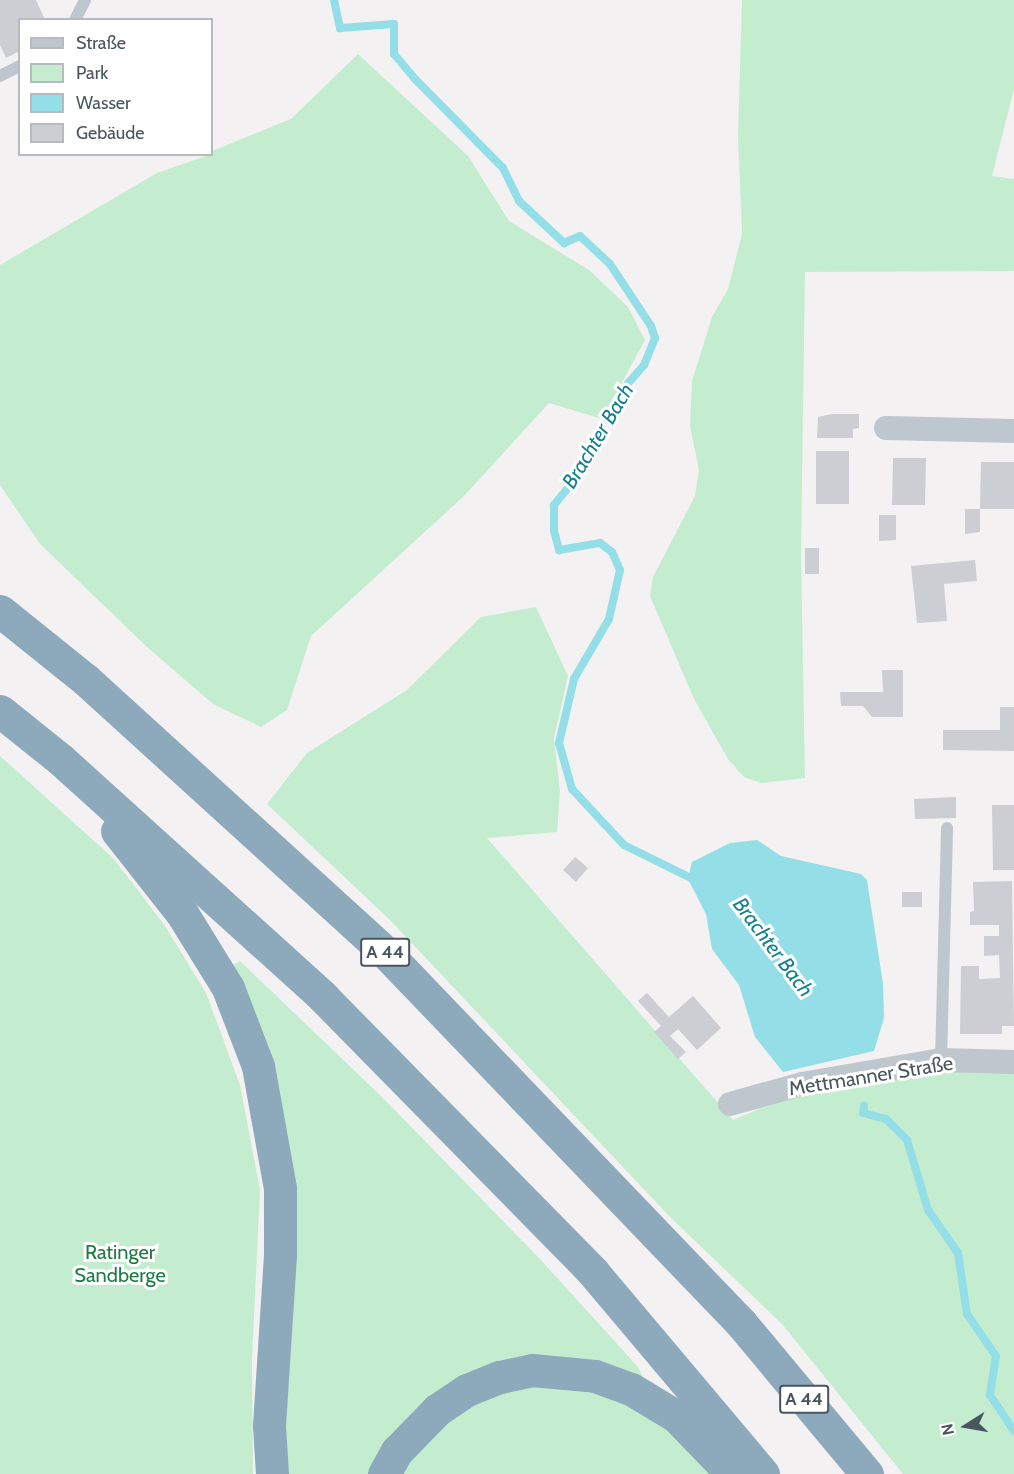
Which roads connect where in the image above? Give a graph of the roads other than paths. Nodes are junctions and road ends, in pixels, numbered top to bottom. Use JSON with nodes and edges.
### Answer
{"nodes":[{"id":1,"x":84,"y":0,"type":"edge"},
{"id":2,"x":76,"y":18,"type":"edge"},
{"id":3,"x":18,"y":67,"type":"edge"},
{"id":4,"x":0,"y":76,"type":"edge"},
{"id":5,"x":886,"y":428,"type":"dead end"},
{"id":6,"x":1014,"y":432,"type":"edge"},
{"id":7,"x":0,"y":611,"type":"edge"},
{"id":8,"x":0,"y":711,"type":"edge"},
{"id":9,"x":60,"y":759,"type":"junction"},
{"id":10,"x":947,"y":828,"type":"dead end"},
{"id":11,"x":940,"y":1060,"type":"junction"},
{"id":12,"x":1014,"y":1062,"type":"edge"},
{"id":13,"x":730,"y":1104,"type":"dead end"},
{"id":14,"x":272,"y":1474,"type":"edge"},
{"id":15,"x":384,"y":1474,"type":"edge"},
{"id":16,"x":732,"y":1474,"type":"edge"},
{"id":17,"x":764,"y":1474,"type":"edge"},
{"id":18,"x":867,"y":1474,"type":"edge"}],
"edges":[{"from":1,"to":2,"type":"lane"},
{"from":3,"to":4,"type":"lane"},
{"from":5,"to":6,"type":"street"},
{"from":7,"to":18,"type":"highway","number":"A 44"},
{"from":8,"to":9,"type":"highway"},
{"from":9,"to":14,"type":"highway"},
{"from":9,"to":17,"type":"highway"},
{"from":10,"to":11,"type":"lane"},
{"from":11,"to":12,"type":"street","name":"Mettmanner Straße"},
{"from":11,"to":13,"type":"street","name":"Mettmanner Straße"},
{"from":15,"to":16,"type":"highway"}]}
